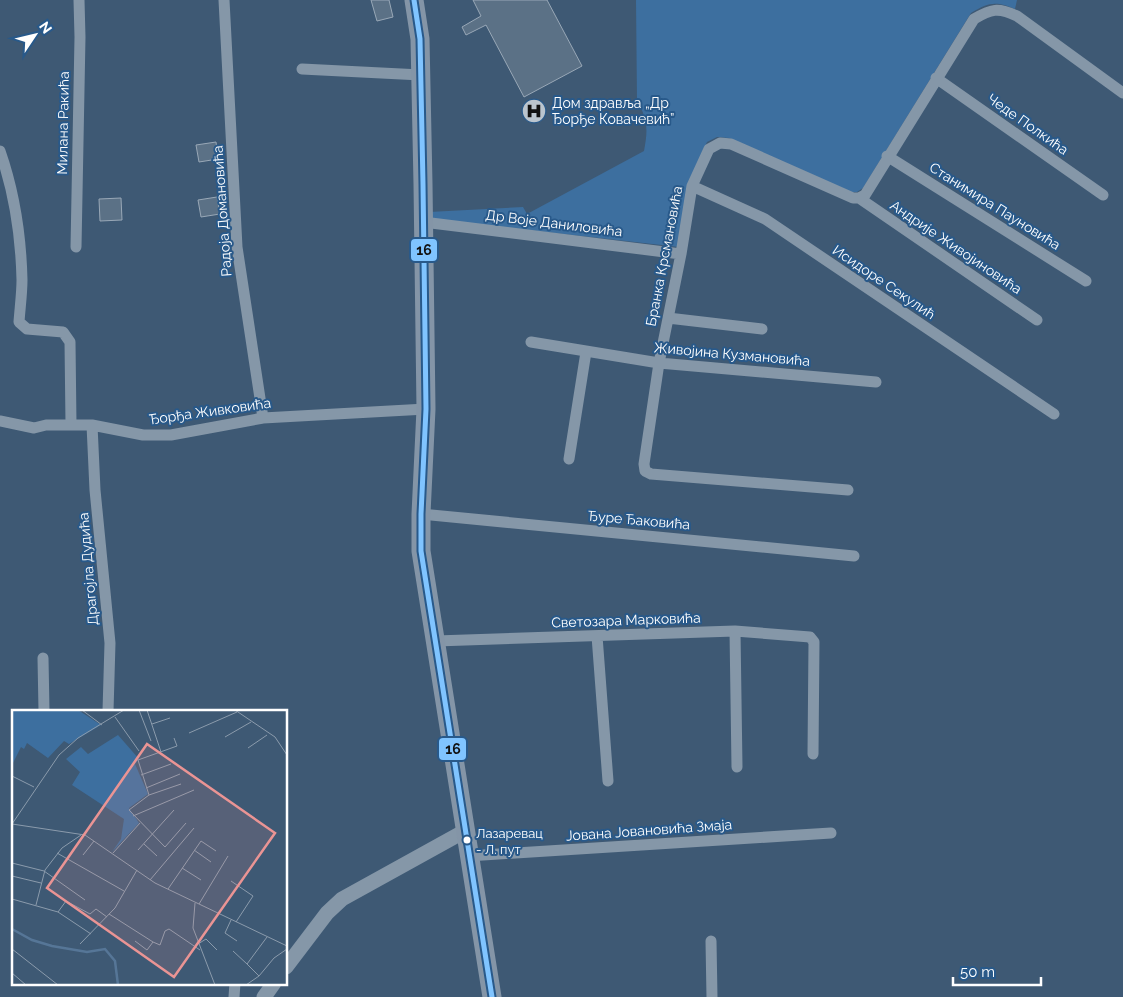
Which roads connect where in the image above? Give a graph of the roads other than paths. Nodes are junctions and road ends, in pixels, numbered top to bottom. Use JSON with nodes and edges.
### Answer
{"nodes":[{"id":1,"x":78,"y":0,"type":"edge"},
{"id":2,"x":224,"y":0,"type":"edge"},
{"id":3,"x":414,"y":0,"type":"edge"},
{"id":4,"x":302,"y":69,"type":"dead end"},
{"id":5,"x":421,"y":75,"type":"junction"},
{"id":6,"x":936,"y":78,"type":"junction"},
{"id":7,"x":1123,"y":93,"type":"edge"},
{"id":8,"x":0,"y":151,"type":"edge"},
{"id":9,"x":887,"y":156,"type":"junction"},
{"id":10,"x":692,"y":186,"type":"junction"},
{"id":11,"x":1103,"y":195,"type":"dead end"},
{"id":12,"x":859,"y":198,"type":"junction"},
{"id":13,"x":423,"y":222,"type":"junction"},
{"id":14,"x":76,"y":247,"type":"dead end"},
{"id":15,"x":681,"y":254,"type":"junction"},
{"id":16,"x":1086,"y":281,"type":"dead end"},
{"id":17,"x":668,"y":318,"type":"junction"},
{"id":18,"x":1037,"y":320,"type":"dead end"},
{"id":19,"x":762,"y":329,"type":"dead end"},
{"id":20,"x":531,"y":342,"type":"dead end"},
{"id":21,"x":586,"y":352,"type":"junction"},
{"id":22,"x":659,"y":363,"type":"junction"},
{"id":23,"x":876,"y":382,"type":"dead end"},
{"id":24,"x":426,"y":409,"type":"junction"},
{"id":25,"x":1054,"y":414,"type":"dead end"},
{"id":26,"x":263,"y":418,"type":"junction"},
{"id":27,"x":0,"y":421,"type":"edge"},
{"id":28,"x":72,"y":424,"type":"junction"},
{"id":29,"x":92,"y":425,"type":"junction"},
{"id":30,"x":569,"y":459,"type":"dead end"},
{"id":31,"x":848,"y":490,"type":"dead end"},
{"id":32,"x":421,"y":514,"type":"junction"},
{"id":33,"x":854,"y":556,"type":"dead end"},
{"id":34,"x":735,"y":631,"type":"junction"},
{"id":35,"x":598,"y":636,"type":"junction"},
{"id":36,"x":436,"y":641,"type":"junction"},
{"id":37,"x":43,"y":658,"type":"dead end"},
{"id":38,"x":44,"y":710,"type":"edge"},
{"id":39,"x":108,"y":710,"type":"edge"},
{"id":40,"x":813,"y":754,"type":"dead end"},
{"id":41,"x":737,"y":767,"type":"dead end"},
{"id":42,"x":608,"y":781,"type":"dead end"},
{"id":43,"x":465,"y":830,"type":"junction"},
{"id":44,"x":831,"y":832,"type":"dead end"},
{"id":45,"x":468,"y":856,"type":"junction"},
{"id":46,"x":711,"y":941,"type":"dead end"},
{"id":47,"x":288,"y":964,"type":"edge"},
{"id":48,"x":235,"y":984,"type":"edge"},
{"id":49,"x":273,"y":984,"type":"edge"},
{"id":50,"x":234,"y":997,"type":"edge"},
{"id":51,"x":264,"y":997,"type":"edge"},
{"id":52,"x":492,"y":997,"type":"edge"},
{"id":53,"x":712,"y":997,"type":"edge"}],
"edges":[{"from":1,"to":14,"type":"street","name":"Милана Ракића"},
{"from":2,"to":26,"type":"street","name":"Радоја Домановића"},
{"from":3,"to":5,"type":"main road"},
{"from":4,"to":5,"type":"street"},
{"from":5,"to":13,"type":"main road"},
{"from":6,"to":7,"type":"street"},
{"from":6,"to":9,"type":"street"},
{"from":6,"to":11,"type":"street","name":"Чеде Полкића"},
{"from":8,"to":28,"type":"street"},
{"from":9,"to":12,"type":"street"},
{"from":9,"to":16,"type":"street","name":"Станимира Пауновића"},
{"from":10,"to":12,"type":"street","name":"Бранка Крсмановића"},
{"from":10,"to":15,"type":"street","name":"Бранка Крсмановића"},
{"from":10,"to":25,"type":"street","name":"Исидоре Секулић"},
{"from":12,"to":18,"type":"street","name":"Андрије Живојиновића"},
{"from":13,"to":15,"type":"street","name":"Др Воје Даниловића"},
{"from":13,"to":24,"type":"main road"},
{"from":15,"to":17,"type":"street","name":"Бранка Крсмановића"},
{"from":17,"to":19,"type":"street"},
{"from":17,"to":22,"type":"street","name":"Бранка Крсмановића"},
{"from":20,"to":21,"type":"street","name":"Живојина Кузмановића"},
{"from":21,"to":22,"type":"street","name":"Живојина Кузмановића"},
{"from":21,"to":30,"type":"street"},
{"from":22,"to":23,"type":"street","name":"Живојина Кузмановића"},
{"from":22,"to":31,"type":"street","name":"Бранка Крсмановића"},
{"from":24,"to":26,"type":"street","name":"Ђорђа Живковића"},
{"from":24,"to":32,"type":"main road"},
{"from":26,"to":29,"type":"street","name":"Ђорђа Живковића"},
{"from":27,"to":28,"type":"street","name":"Ђорђа Живковића"},
{"from":28,"to":29,"type":"street","name":"Ђорђа Живковића"},
{"from":29,"to":39,"type":"street","name":"Драгојла Дудића"},
{"from":32,"to":33,"type":"street","name":"Ђуре Ђаковића"},
{"from":32,"to":36,"type":"main road"},
{"from":34,"to":35,"type":"street","name":"Светозара Марковића"},
{"from":34,"to":40,"type":"street","name":"Светозара Марковића"},
{"from":34,"to":41,"type":"street"},
{"from":35,"to":36,"type":"street","name":"Светозара Марковића"},
{"from":35,"to":42,"type":"street"},
{"from":36,"to":43,"type":"main road"},
{"from":37,"to":38,"type":"street"},
{"from":43,"to":45,"type":"main road"},
{"from":43,"to":47,"type":"street"},
{"from":44,"to":45,"type":"street","name":"Јована Јовановића Змаја"},
{"from":45,"to":52,"type":"main road"},
{"from":46,"to":53,"type":"street"},
{"from":48,"to":50,"type":"street"},
{"from":49,"to":51,"type":"street"}]}
